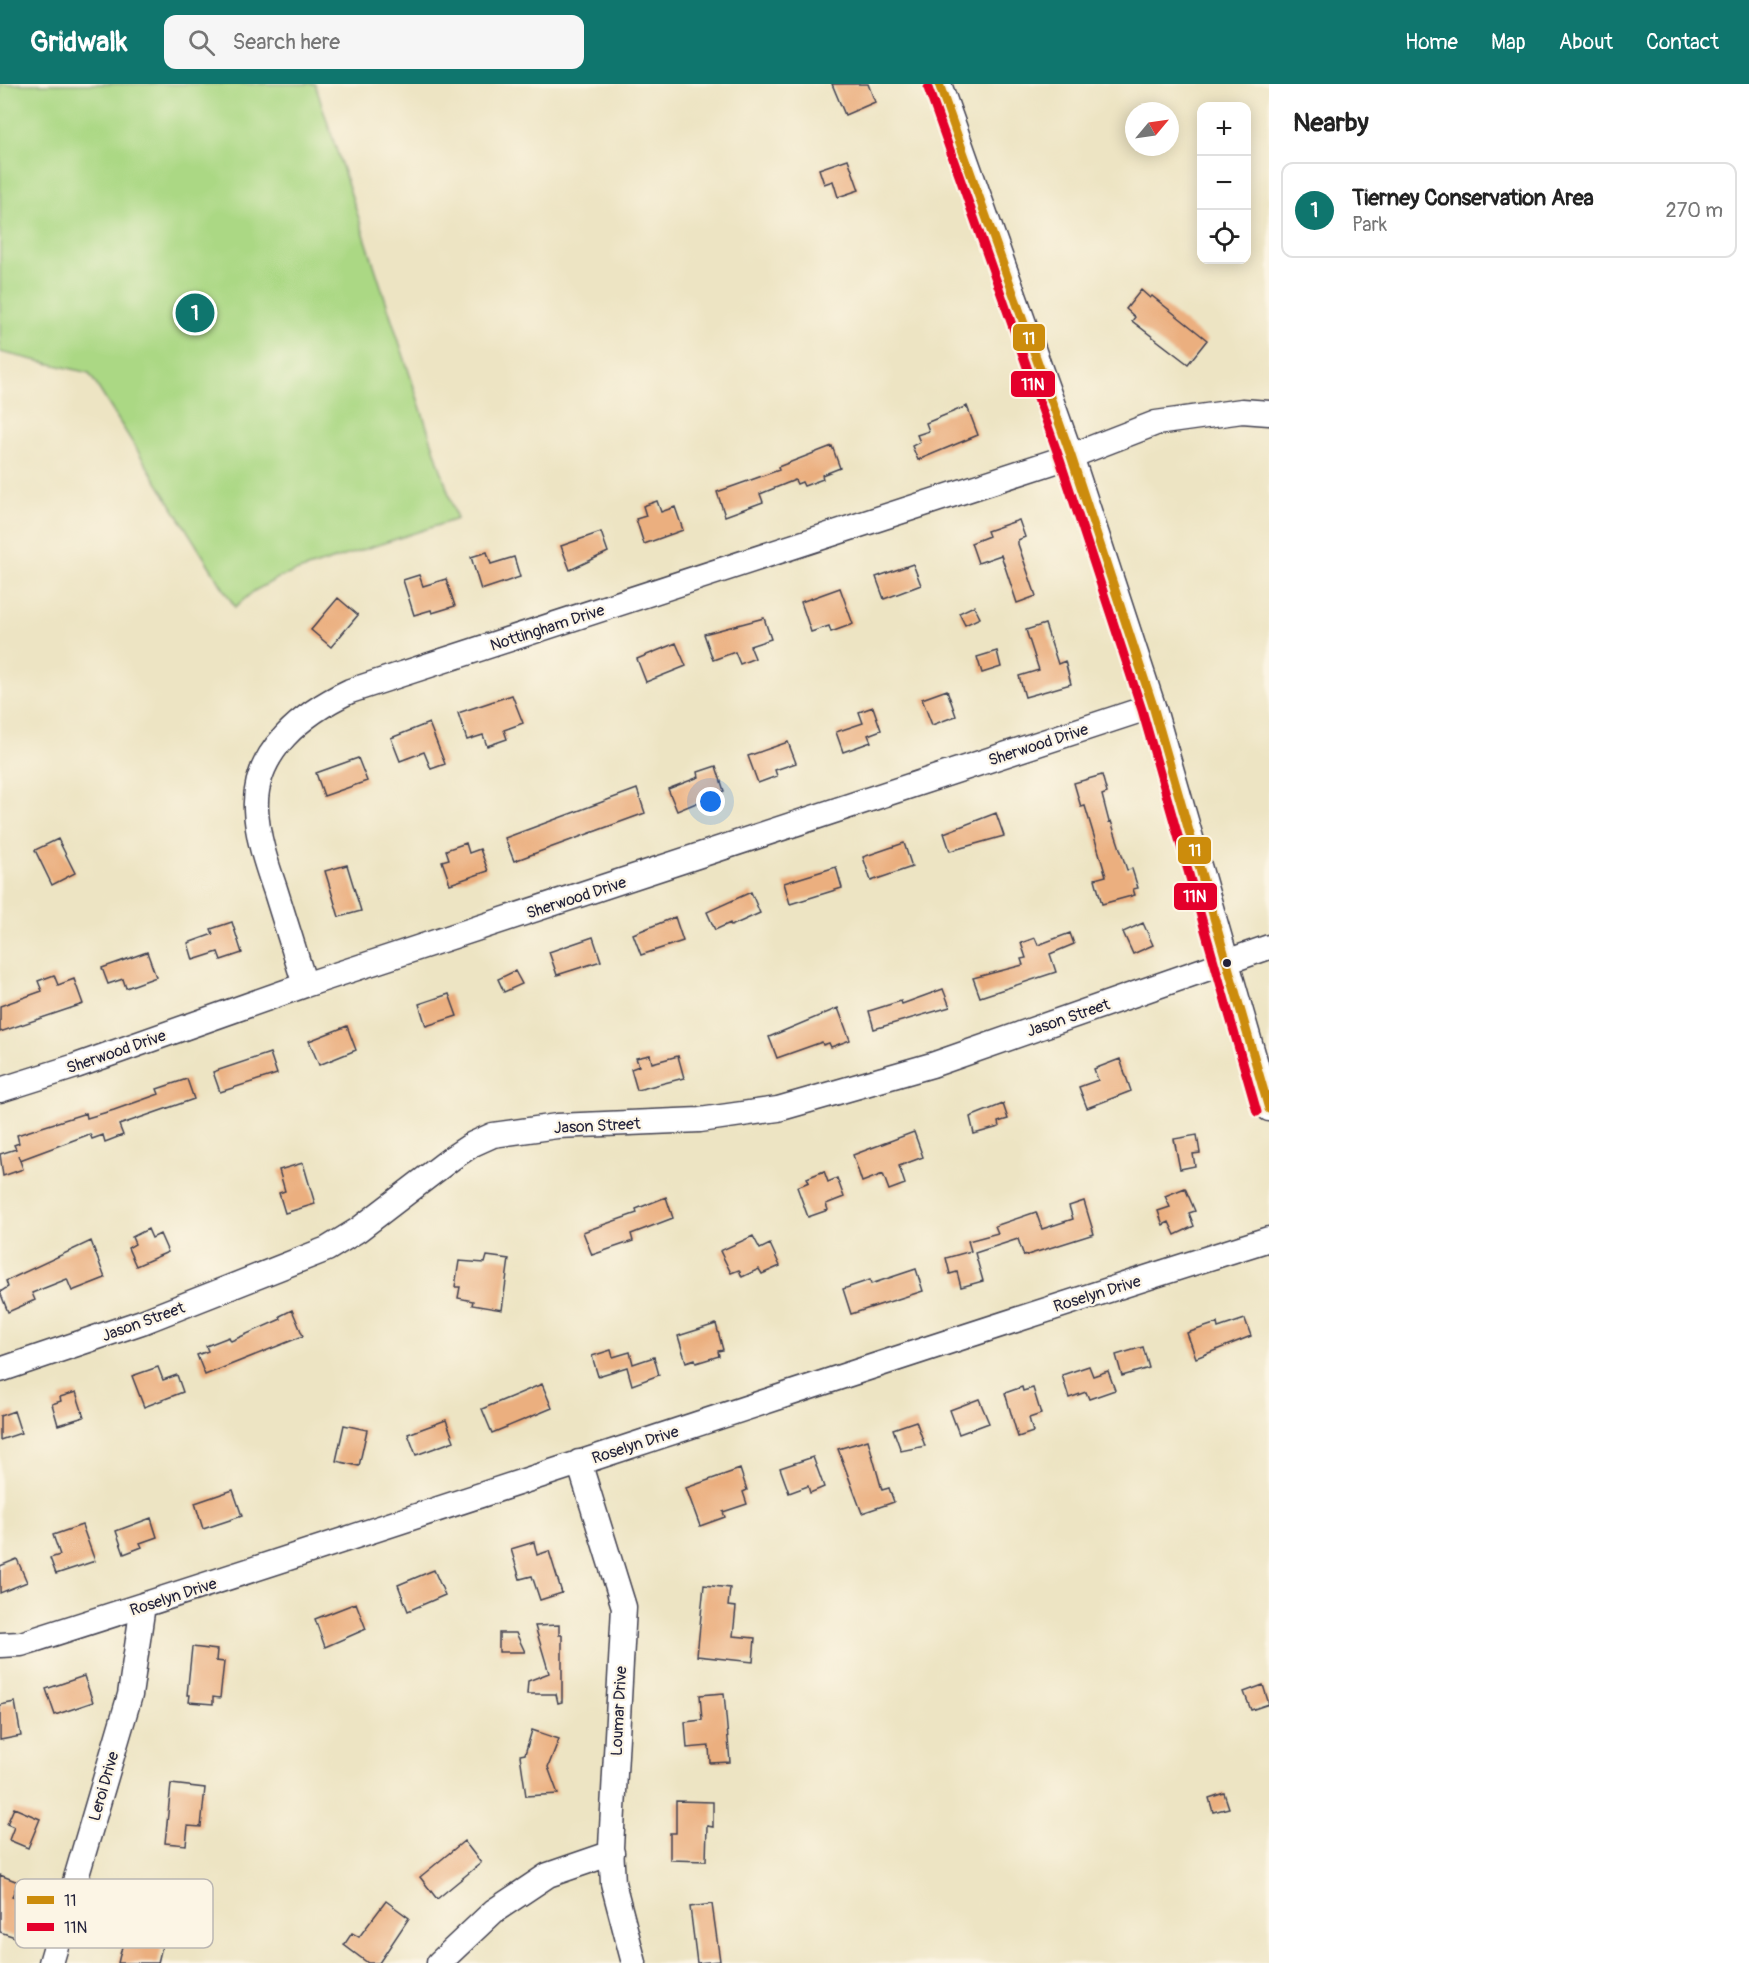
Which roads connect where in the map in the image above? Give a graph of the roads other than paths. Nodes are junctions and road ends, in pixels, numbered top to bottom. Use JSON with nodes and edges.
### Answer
{"nodes":[{"id":1,"x":939,"y":84,"type":"edge"},
{"id":2,"x":1269,"y":413,"type":"edge"},
{"id":3,"x":1071,"y":456,"type":"junction"},
{"id":4,"x":1153,"y":706,"type":"junction"},
{"id":5,"x":1269,"y":947,"type":"edge"},
{"id":6,"x":1228,"y":961,"type":"junction"},
{"id":7,"x":305,"y":985,"type":"junction"},
{"id":8,"x":0,"y":1090,"type":"edge"},
{"id":9,"x":1269,"y":1109,"type":"edge"},
{"id":10,"x":1269,"y":1239,"type":"edge"},
{"id":11,"x":0,"y":1370,"type":"edge"},
{"id":12,"x":579,"y":1462,"type":"junction"},
{"id":13,"x":143,"y":1605,"type":"junction"},
{"id":14,"x":0,"y":1645,"type":"edge"},
{"id":15,"x":612,"y":1853,"type":"junction"},
{"id":16,"x":76,"y":1879,"type":"edge"},
{"id":17,"x":55,"y":1948,"type":"edge"},
{"id":18,"x":51,"y":1963,"type":"edge"},
{"id":19,"x":439,"y":1963,"type":"edge"},
{"id":20,"x":634,"y":1963,"type":"edge"}],
"edges":[{"from":1,"to":3,"type":"street"},
{"from":2,"to":3,"type":"street","name":"Nottingham Drive"},
{"from":3,"to":4,"type":"street"},
{"from":3,"to":7,"type":"street","name":"Nottingham Drive"},
{"from":4,"to":6,"type":"street"},
{"from":4,"to":7,"type":"street","name":"Sherwood Drive"},
{"from":5,"to":6,"type":"street","name":"Jason Street"},
{"from":6,"to":9,"type":"street"},
{"from":6,"to":11,"type":"street","name":"Jason Street"},
{"from":7,"to":8,"type":"street","name":"Sherwood Drive"},
{"from":10,"to":12,"type":"street","name":"Roselyn Drive"},
{"from":12,"to":13,"type":"street","name":"Roselyn Drive"},
{"from":12,"to":15,"type":"street","name":"Loumar Drive"},
{"from":13,"to":14,"type":"street","name":"Roselyn Drive"},
{"from":13,"to":16,"type":"street","name":"Leroi Drive"},
{"from":15,"to":19,"type":"street"},
{"from":15,"to":20,"type":"street","name":"Loumar Drive"},
{"from":17,"to":18,"type":"street","name":"Leroi Drive"}]}
